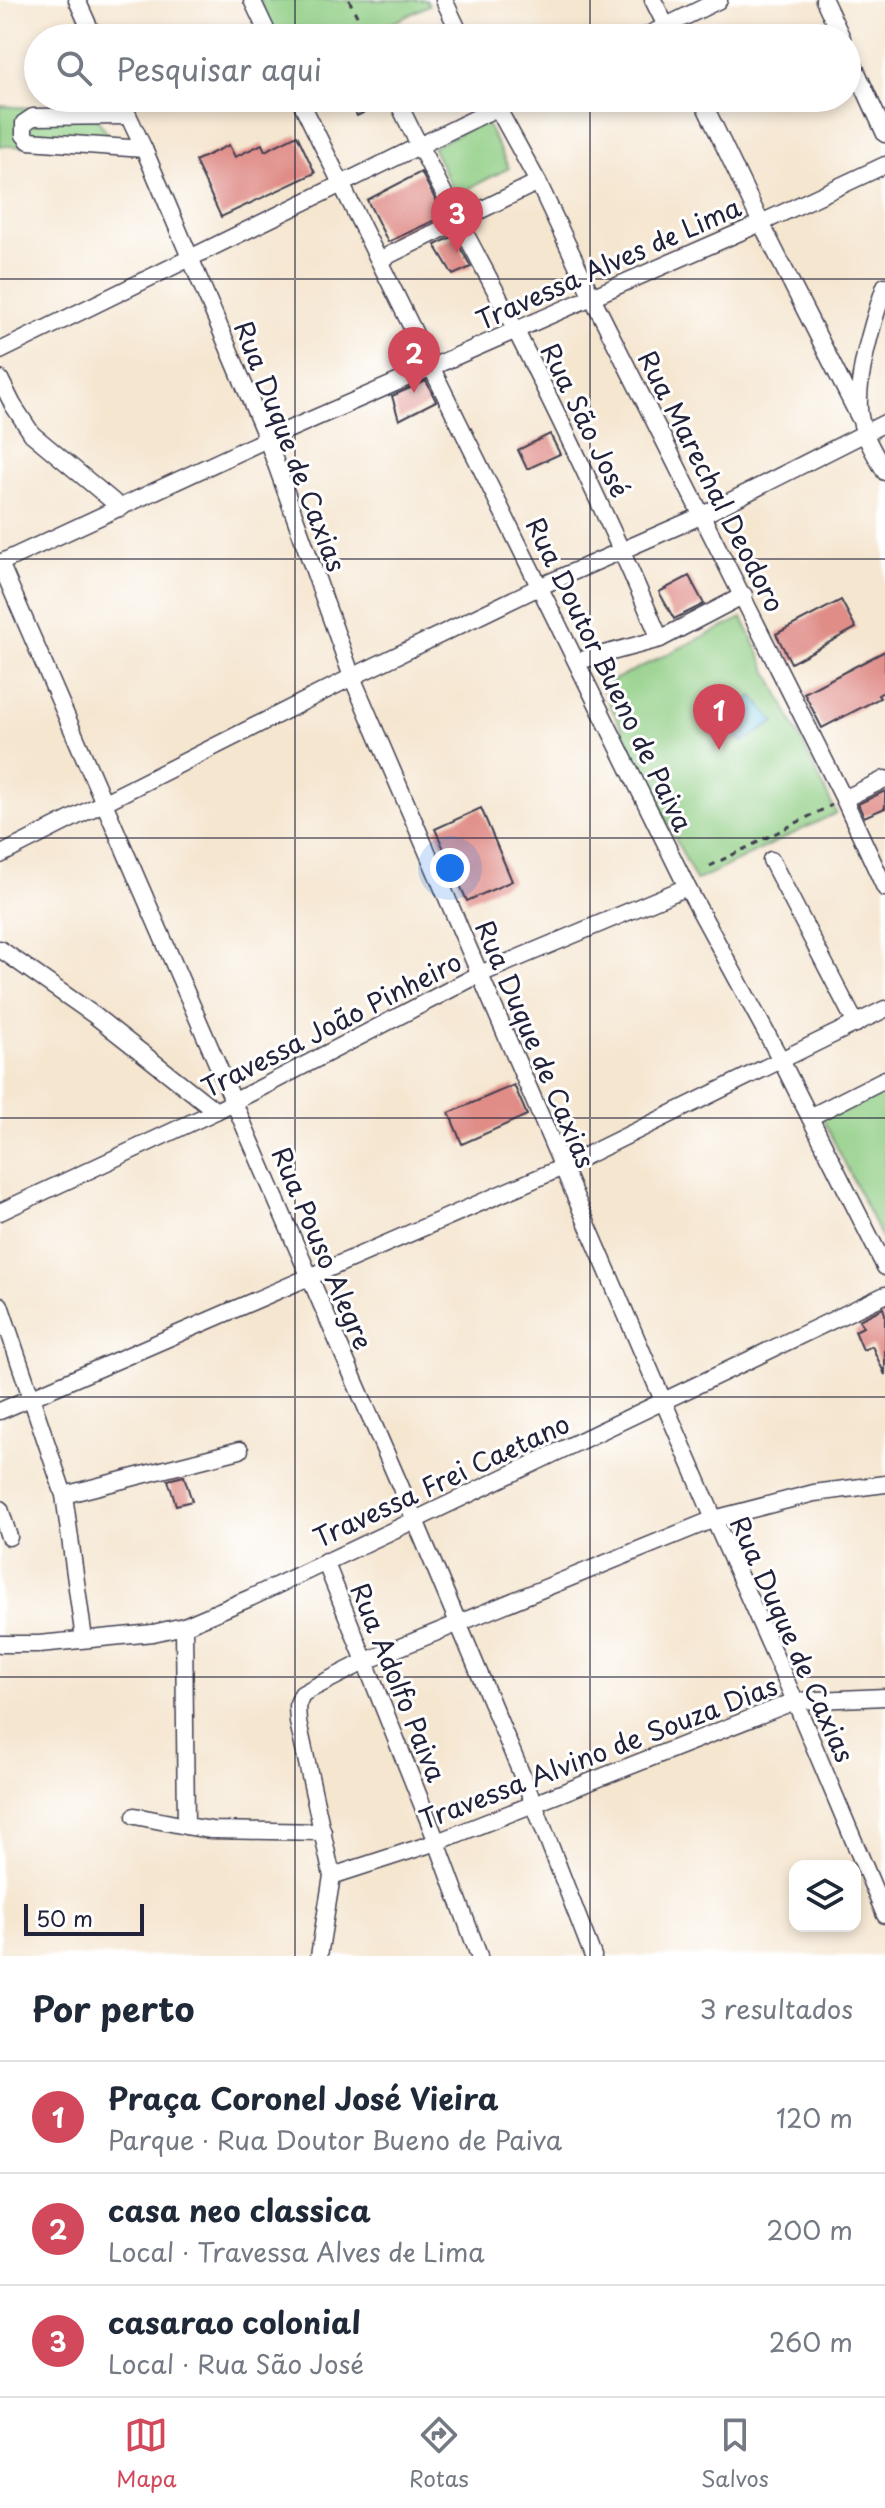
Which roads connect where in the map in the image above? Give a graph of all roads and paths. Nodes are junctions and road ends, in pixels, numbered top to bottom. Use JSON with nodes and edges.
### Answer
{"nodes":[{"id":1,"x":77,"y":0,"type":"edge"},
{"id":2,"x":252,"y":0,"type":"edge"},
{"id":3,"x":349,"y":0,"type":"edge"},
{"id":4,"x":444,"y":0,"type":"edge"},
{"id":5,"x":653,"y":0,"type":"edge"},
{"id":6,"x":719,"y":0,"type":"edge"},
{"id":7,"x":824,"y":0,"type":"edge"},
{"id":8,"x":88,"y":24,"type":"edge"},
{"id":9,"x":263,"y":24,"type":"edge"},
{"id":10,"x":361,"y":24,"type":"edge"},
{"id":11,"x":455,"y":24,"type":"edge"},
{"id":12,"x":665,"y":24,"type":"edge"},
{"id":13,"x":682,"y":24,"type":"edge"},
{"id":14,"x":835,"y":24,"type":"edge"},
{"id":15,"x":861,"y":81,"type":"edge"},
{"id":16,"x":126,"y":112,"type":"edge"},
{"id":17,"x":306,"y":112,"type":"edge"},
{"id":18,"x":403,"y":112,"type":"edge"},
{"id":19,"x":477,"y":112,"type":"edge"},
{"id":20,"x":499,"y":112,"type":"edge"},
{"id":21,"x":708,"y":112,"type":"edge"},
{"id":22,"x":128,"y":116,"type":"junction"},
{"id":23,"x":885,"y":134,"type":"edge"},
{"id":24,"x":418,"y":144,"type":"junction"},
{"id":25,"x":144,"y":149,"type":"junction"},
{"id":26,"x":885,"y":165,"type":"edge"},
{"id":27,"x":538,"y":182,"type":"junction"},
{"id":28,"x":341,"y":185,"type":"junction"},
{"id":29,"x":459,"y":219,"type":"junction"},
{"id":30,"x":761,"y":223,"type":"junction"},
{"id":31,"x":190,"y":258,"type":"junction"},
{"id":32,"x":379,"y":260,"type":"junction"},
{"id":33,"x":885,"y":286,"type":"edge"},
{"id":34,"x":592,"y":297,"type":"junction"},
{"id":35,"x":515,"y":329,"type":"junction"},
{"id":36,"x":0,"y":351,"type":"edge"},
{"id":37,"x":431,"y":368,"type":"junction"},
{"id":38,"x":0,"y":379,"type":"edge"},
{"id":39,"x":885,"y":423,"type":"edge"},
{"id":40,"x":862,"y":425,"type":"junction"},
{"id":41,"x":267,"y":439,"type":"junction"},
{"id":42,"x":885,"y":472,"type":"edge"},
{"id":43,"x":121,"y":508,"type":"junction"},
{"id":44,"x":703,"y":515,"type":"junction"},
{"id":45,"x":622,"y":551,"type":"junction"},
{"id":46,"x":0,"y":563,"type":"edge"},
{"id":47,"x":541,"y":586,"type":"junction"},
{"id":48,"x":744,"y":595,"type":"junction"},
{"id":49,"x":660,"y":639,"type":"junction"},
{"id":50,"x":578,"y":661,"type":"junction"},
{"id":51,"x":352,"y":677,"type":"junction"},
{"id":52,"x":885,"y":779,"type":"edge"},
{"id":53,"x":844,"y":799,"type":"junction"},
{"id":54,"x":104,"y":804,"type":"junction"},
{"id":55,"x":0,"y":855,"type":"edge"},
{"id":56,"x":771,"y":860,"type":"dead end"},
{"id":57,"x":710,"y":866,"type":"dead end"},
{"id":58,"x":687,"y":887,"type":"junction"},
{"id":59,"x":885,"y":888,"type":"edge"},
{"id":60,"x":0,"y":949,"type":"edge"},
{"id":61,"x":480,"y":974,"type":"junction"},
{"id":62,"x":885,"y":1009,"type":"edge"},
{"id":63,"x":856,"y":1024,"type":"junction"},
{"id":64,"x":781,"y":1060,"type":"junction"},
{"id":65,"x":885,"y":1079,"type":"edge"},
{"id":66,"x":233,"y":1102,"type":"junction"},
{"id":67,"x":216,"y":1111,"type":"junction"},
{"id":68,"x":810,"y":1117,"type":"junction"},
{"id":69,"x":563,"y":1167,"type":"junction"},
{"id":70,"x":0,"y":1212,"type":"edge"},
{"id":71,"x":885,"y":1267,"type":"edge"},
{"id":72,"x":310,"y":1278,"type":"junction"},
{"id":73,"x":885,"y":1295,"type":"edge"},
{"id":74,"x":1,"y":1315,"type":"edge"},
{"id":75,"x":32,"y":1397,"type":"junction"},
{"id":76,"x":663,"y":1401,"type":"junction"},
{"id":77,"x":0,"y":1411,"type":"edge"},
{"id":78,"x":240,"y":1450,"type":"dead end"},
{"id":79,"x":885,"y":1484,"type":"edge"},
{"id":80,"x":64,"y":1495,"type":"junction"},
{"id":81,"x":0,"y":1509,"type":"edge"},
{"id":82,"x":714,"y":1519,"type":"junction"},
{"id":83,"x":415,"y":1520,"type":"junction"},
{"id":84,"x":9,"y":1537,"type":"dead end"},
{"id":85,"x":325,"y":1561,"type":"junction"},
{"id":86,"x":458,"y":1624,"type":"junction"},
{"id":87,"x":184,"y":1626,"type":"junction"},
{"id":88,"x":84,"y":1639,"type":"junction"},
{"id":89,"x":0,"y":1644,"type":"edge"},
{"id":90,"x":366,"y":1661,"type":"junction"},
{"id":91,"x":885,"y":1697,"type":"edge"},
{"id":92,"x":795,"y":1701,"type":"junction"},
{"id":93,"x":534,"y":1804,"type":"junction"},
{"id":94,"x":135,"y":1816,"type":"dead end"},
{"id":95,"x":186,"y":1826,"type":"junction"},
{"id":96,"x":323,"y":1832,"type":"junction"},
{"id":97,"x":437,"y":1842,"type":"junction"},
{"id":98,"x":332,"y":1876,"type":"junction"},
{"id":99,"x":885,"y":1915,"type":"edge"},
{"id":100,"x":319,"y":1956,"type":"edge"},
{"id":101,"x":479,"y":1956,"type":"edge"},
{"id":102,"x":593,"y":1956,"type":"edge"}],
"edges":[{"from":1,"to":8,"type":"street"},
{"from":2,"to":9,"type":"street"},
{"from":3,"to":10,"type":"path"},
{"from":4,"to":11,"type":"street"},
{"from":5,"to":12,"type":"street"},
{"from":6,"to":13,"type":"street"},
{"from":7,"to":14,"type":"street"},
{"from":15,"to":23,"type":"street"},
{"from":16,"to":22,"type":"street","name":"Rua Duque de Caxias"},
{"from":17,"to":28,"type":"street","name":"Rua Doutor Bueno de Paiva"},
{"from":18,"to":24,"type":"street","name":"Rua São José"},
{"from":19,"to":24,"type":"street"},
{"from":20,"to":27,"type":"street","name":"Rua Marechal Deodoro"},
{"from":21,"to":30,"type":"street"},
{"from":22,"to":25,"type":"street","name":"Rua Duque de Caxias"},
{"from":22,"to":25,"type":"street"},
{"from":24,"to":28,"type":"street"},
{"from":24,"to":29,"type":"street","name":"Rua São José"},
{"from":25,"to":31,"type":"street","name":"Rua Duque de Caxias"},
{"from":26,"to":30,"type":"street","name":"Travessa Alves de Lima"},
{"from":27,"to":29,"type":"street"},
{"from":27,"to":34,"type":"street","name":"Rua Marechal Deodoro"},
{"from":28,"to":31,"type":"street"},
{"from":28,"to":32,"type":"street","name":"Rua Doutor Bueno de Paiva"},
{"from":29,"to":32,"type":"street"},
{"from":29,"to":35,"type":"street","name":"Rua São José"},
{"from":30,"to":34,"type":"street","name":"Travessa Alves de Lima"},
{"from":30,"to":40,"type":"street"},
{"from":31,"to":36,"type":"street"},
{"from":31,"to":41,"type":"street","name":"Rua Duque de Caxias"},
{"from":32,"to":37,"type":"street","name":"Rua Doutor Bueno de Paiva"},
{"from":33,"to":40,"type":"street"},
{"from":34,"to":35,"type":"street","name":"Travessa Alves de Lima"},
{"from":34,"to":44,"type":"street","name":"Rua Marechal Deodoro"},
{"from":35,"to":37,"type":"street","name":"Travessa Alves de Lima"},
{"from":35,"to":45,"type":"street","name":"Rua São José"},
{"from":37,"to":41,"type":"street","name":"Travessa Alves de Lima"},
{"from":37,"to":47,"type":"street","name":"Rua Doutor Bueno de Paiva"},
{"from":38,"to":43,"type":"street"},
{"from":39,"to":40,"type":"street"},
{"from":40,"to":42,"type":"street"},
{"from":40,"to":44,"type":"street"},
{"from":41,"to":43,"type":"street","name":"Travessa Alves de Lima"},
{"from":41,"to":51,"type":"street","name":"Rua Duque de Caxias"},
{"from":43,"to":46,"type":"street","name":"Travessa Alves de Lima"},
{"from":44,"to":45,"type":"street"},
{"from":44,"to":48,"type":"street","name":"Rua Marechal Deodoro"},
{"from":45,"to":47,"type":"street"},
{"from":45,"to":49,"type":"street","name":"Rua São José"},
{"from":46,"to":54,"type":"street","name":"Rua Pouso Alegre"},
{"from":47,"to":50,"type":"street","name":"Rua Doutor Bueno de Paiva"},
{"from":47,"to":51,"type":"street"},
{"from":48,"to":49,"type":"street"},
{"from":48,"to":53,"type":"street","name":"Rua Marechal Deodoro"},
{"from":49,"to":50,"type":"street"},
{"from":50,"to":58,"type":"street","name":"Rua Doutor Bueno de Paiva"},
{"from":51,"to":54,"type":"street"},
{"from":51,"to":61,"type":"street","name":"Rua Duque de Caxias"},
{"from":52,"to":53,"type":"street"},
{"from":53,"to":57,"type":"path"},
{"from":53,"to":59,"type":"street","name":"Rua Marechal Deodoro"},
{"from":54,"to":55,"type":"street"},
{"from":54,"to":66,"type":"street","name":"Rua Pouso Alegre"},
{"from":56,"to":63,"type":"street"},
{"from":58,"to":61,"type":"street","name":"Travessa João Pinheiro"},
{"from":58,"to":64,"type":"street","name":"Rua Doutor Bueno de Paiva"},
{"from":60,"to":67,"type":"street"},
{"from":61,"to":66,"type":"street","name":"Travessa João Pinheiro"},
{"from":61,"to":69,"type":"street","name":"Rua Duque de Caxias"},
{"from":62,"to":63,"type":"street"},
{"from":63,"to":64,"type":"street"},
{"from":64,"to":68,"type":"street","name":"Rua Doutor Bueno de Paiva"},
{"from":64,"to":69,"type":"street"},
{"from":65,"to":68,"type":"street"},
{"from":66,"to":67,"type":"street","name":"Travessa João Pinheiro"},
{"from":66,"to":72,"type":"street","name":"Rua Pouso Alegre"},
{"from":67,"to":70,"type":"street","name":"Travessa João Pinheiro"},
{"from":68,"to":71,"type":"street","name":"Rua Doutor Bueno de Paiva"},
{"from":69,"to":72,"type":"street"},
{"from":69,"to":76,"type":"street","name":"Rua Duque de Caxias"},
{"from":72,"to":75,"type":"street"},
{"from":72,"to":83,"type":"street","name":"Rua Pouso Alegre"},
{"from":73,"to":76,"type":"street","name":"Travessa Frei Caetano"},
{"from":74,"to":75,"type":"street"},
{"from":75,"to":77,"type":"street"},
{"from":75,"to":80,"type":"street"},
{"from":76,"to":82,"type":"street","name":"Rua Duque de Caxias"},
{"from":76,"to":83,"type":"street","name":"Travessa Frei Caetano"},
{"from":78,"to":80,"type":"street"},
{"from":79,"to":82,"type":"street"},
{"from":80,"to":88,"type":"street"},
{"from":81,"to":84,"type":"street"},
{"from":82,"to":86,"type":"street"},
{"from":82,"to":92,"type":"street","name":"Rua Duque de Caxias"},
{"from":83,"to":85,"type":"street","name":"Travessa Frei Caetano"},
{"from":83,"to":86,"type":"street","name":"Rua Pouso Alegre"},
{"from":85,"to":87,"type":"street","name":"Travessa Frei Caetano"},
{"from":85,"to":90,"type":"street","name":"Rua Adolfo Paiva"},
{"from":86,"to":90,"type":"street"},
{"from":86,"to":93,"type":"street","name":"Rua Pouso Alegre"},
{"from":87,"to":88,"type":"street","name":"Travessa Frei Caetano"},
{"from":87,"to":95,"type":"street"},
{"from":88,"to":89,"type":"street","name":"Travessa Frei Caetano"},
{"from":90,"to":96,"type":"street"},
{"from":90,"to":97,"type":"street","name":"Rua Adolfo Paiva"},
{"from":91,"to":92,"type":"street","name":"Travessa Alvino de Souza Dias"},
{"from":92,"to":93,"type":"street","name":"Travessa Alvino de Souza Dias"},
{"from":92,"to":99,"type":"street","name":"Rua Duque de Caxias"},
{"from":93,"to":97,"type":"street","name":"Travessa Alvino de Souza Dias"},
{"from":93,"to":102,"type":"street","name":"Rua Pouso Alegre"},
{"from":94,"to":95,"type":"street"},
{"from":95,"to":96,"type":"street"},
{"from":96,"to":98,"type":"street"},
{"from":97,"to":98,"type":"street","name":"Travessa Alvino de Souza Dias"},
{"from":97,"to":101,"type":"street","name":"Rua Adolfo Paiva"},
{"from":98,"to":100,"type":"street"}]}
